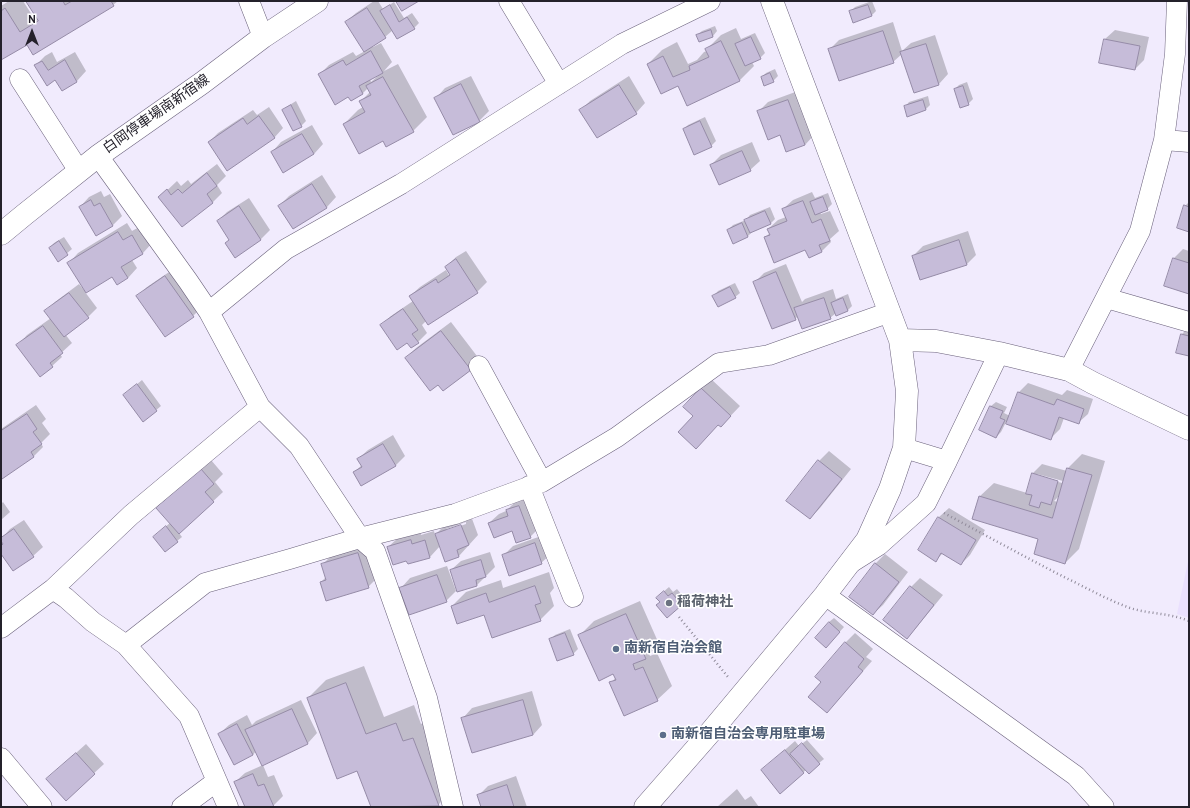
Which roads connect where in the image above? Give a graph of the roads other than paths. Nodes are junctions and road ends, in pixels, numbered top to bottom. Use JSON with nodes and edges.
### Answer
{"nodes":[{"id":1,"x":249,"y":1,"type":"edge"},
{"id":2,"x":317,"y":1,"type":"edge"},
{"id":3,"x":508,"y":1,"type":"edge"},
{"id":4,"x":710,"y":1,"type":"edge"},
{"id":5,"x":772,"y":1,"type":"edge"},
{"id":6,"x":1178,"y":1,"type":"edge"},
{"id":7,"x":263,"y":37,"type":"junction"},
{"id":8,"x":1182,"y":55,"type":"edge"},
{"id":9,"x":20,"y":79,"type":"dead end"},
{"id":10,"x":559,"y":84,"type":"junction"},
{"id":11,"x":1164,"y":140,"type":"junction"},
{"id":12,"x":1189,"y":142,"type":"edge"},
{"id":13,"x":98,"y":156,"type":"junction"},
{"id":14,"x":79,"y":171,"type":"junction"},
{"id":15,"x":1,"y":234,"type":"edge"},
{"id":16,"x":1106,"y":298,"type":"junction"},
{"id":17,"x":209,"y":312,"type":"junction"},
{"id":18,"x":890,"y":312,"type":"junction"},
{"id":19,"x":1189,"y":322,"type":"edge"},
{"id":20,"x":900,"y":340,"type":"junction"},
{"id":21,"x":999,"y":353,"type":"junction"},
{"id":22,"x":479,"y":366,"type":"dead end"},
{"id":23,"x":1069,"y":370,"type":"junction"},
{"id":24,"x":260,"y":407,"type":"junction"},
{"id":25,"x":1189,"y":429,"type":"edge"},
{"id":26,"x":904,"y":448,"type":"junction"},
{"id":27,"x":947,"y":461,"type":"junction"},
{"id":28,"x":535,"y":484,"type":"junction"},
{"id":29,"x":360,"y":538,"type":"junction"},
{"id":30,"x":850,"y":563,"type":"junction"},
{"id":31,"x":53,"y":589,"type":"junction"},
{"id":32,"x":825,"y":595,"type":"junction"},
{"id":33,"x":573,"y":597,"type":"dead end"},
{"id":34,"x":1,"y":628,"type":"edge"},
{"id":35,"x":126,"y":645,"type":"junction"},
{"id":36,"x":1,"y":758,"type":"edge"},
{"id":37,"x":217,"y":781,"type":"junction"},
{"id":38,"x":42,"y":807,"type":"edge"},
{"id":39,"x":182,"y":807,"type":"edge"},
{"id":40,"x":228,"y":807,"type":"edge"},
{"id":41,"x":453,"y":807,"type":"edge"},
{"id":42,"x":645,"y":807,"type":"edge"},
{"id":43,"x":1104,"y":807,"type":"edge"}],
"edges":[{"from":1,"to":7,"type":"street"},
{"from":2,"to":7,"type":"street","name":"白岡停車場南新宿線"},
{"from":3,"to":10,"type":"street"},
{"from":4,"to":10,"type":"street"},
{"from":5,"to":18,"type":"street"},
{"from":6,"to":8,"type":"street"},
{"from":7,"to":13,"type":"street","name":"白岡停車場南新宿線"},
{"from":8,"to":11,"type":"street"},
{"from":9,"to":14,"type":"street"},
{"from":10,"to":17,"type":"street"},
{"from":11,"to":12,"type":"street"},
{"from":11,"to":16,"type":"street"},
{"from":13,"to":14,"type":"street","name":"白岡停車場南新宿線"},
{"from":13,"to":17,"type":"street"},
{"from":14,"to":15,"type":"street","name":"白岡停車場南新宿線"},
{"from":16,"to":19,"type":"street"},
{"from":16,"to":23,"type":"street"},
{"from":17,"to":24,"type":"street"},
{"from":18,"to":20,"type":"street"},
{"from":18,"to":28,"type":"street"},
{"from":20,"to":21,"type":"street"},
{"from":20,"to":26,"type":"street"},
{"from":21,"to":23,"type":"street"},
{"from":21,"to":27,"type":"street"},
{"from":22,"to":28,"type":"street"},
{"from":23,"to":25,"type":"street"},
{"from":24,"to":29,"type":"street"},
{"from":24,"to":31,"type":"street"},
{"from":26,"to":27,"type":"street"},
{"from":26,"to":30,"type":"street"},
{"from":27,"to":30,"type":"street"},
{"from":28,"to":29,"type":"street"},
{"from":28,"to":33,"type":"street"},
{"from":29,"to":35,"type":"street"},
{"from":29,"to":41,"type":"street"},
{"from":30,"to":32,"type":"street"},
{"from":31,"to":34,"type":"street"},
{"from":31,"to":35,"type":"street"},
{"from":32,"to":42,"type":"street"},
{"from":32,"to":43,"type":"street"},
{"from":35,"to":37,"type":"street"},
{"from":36,"to":38,"type":"street"},
{"from":37,"to":39,"type":"street"},
{"from":37,"to":40,"type":"street"}]}
